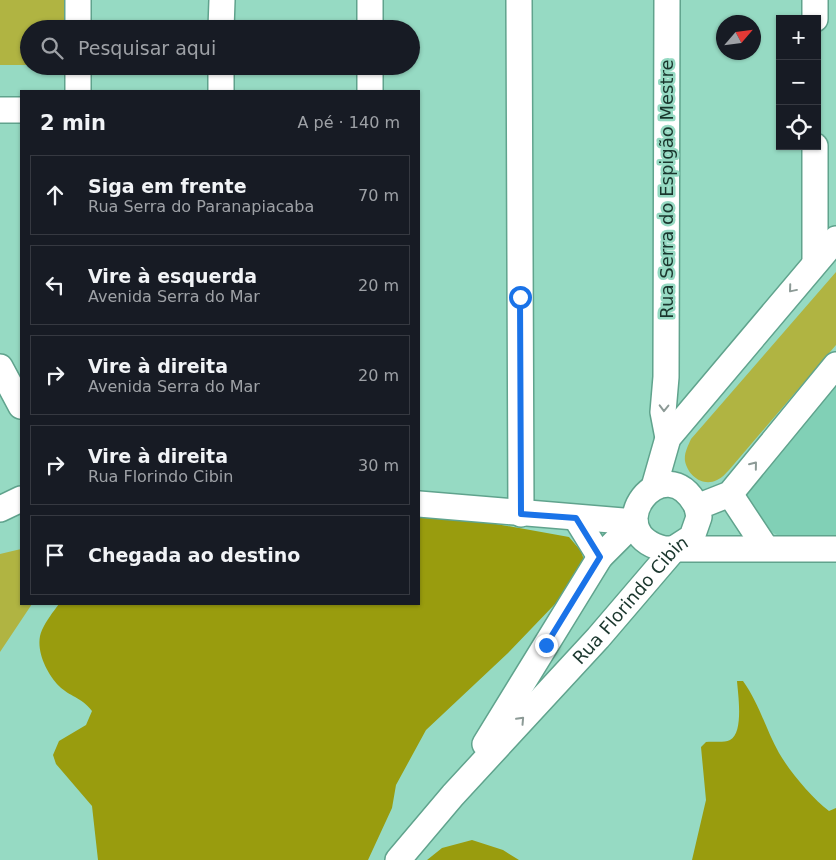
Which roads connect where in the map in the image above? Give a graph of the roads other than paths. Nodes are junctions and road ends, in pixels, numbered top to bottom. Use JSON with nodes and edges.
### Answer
{"nodes":[{"id":1,"x":78,"y":0,"type":"edge"},
{"id":2,"x":222,"y":0,"type":"edge"},
{"id":3,"x":370,"y":0,"type":"edge"},
{"id":4,"x":519,"y":0,"type":"edge"},
{"id":5,"x":667,"y":0,"type":"edge"},
{"id":6,"x":815,"y":0,"type":"edge"},
{"id":7,"x":815,"y":15,"type":"edge"},
{"id":8,"x":78,"y":20,"type":"edge"},
{"id":9,"x":222,"y":20,"type":"edge"},
{"id":10,"x":370,"y":20,"type":"edge"},
{"id":11,"x":78,"y":75,"type":"edge"},
{"id":12,"x":221,"y":75,"type":"edge"},
{"id":13,"x":370,"y":75,"type":"edge"},
{"id":14,"x":78,"y":90,"type":"edge"},
{"id":15,"x":221,"y":90,"type":"edge"},
{"id":16,"x":370,"y":90,"type":"edge"},
{"id":17,"x":0,"y":110,"type":"edge"},
{"id":18,"x":20,"y":110,"type":"edge"},
{"id":19,"x":815,"y":150,"type":"edge"},
{"id":20,"x":815,"y":209,"type":"junction"},
{"id":21,"x":836,"y":225,"type":"edge"},
{"id":22,"x":836,"y":239,"type":"edge"},
{"id":23,"x":815,"y":262,"type":"junction"},
{"id":24,"x":836,"y":365,"type":"edge"},
{"id":25,"x":0,"y":367,"type":"edge"},
{"id":26,"x":666,"y":377,"type":"junction"},
{"id":27,"x":20,"y":404,"type":"edge"},
{"id":28,"x":694,"y":404,"type":"junction"},
{"id":29,"x":668,"y":438,"type":"junction"},
{"id":30,"x":654,"y":487,"type":"junction"},
{"id":31,"x":730,"y":494,"type":"junction"},
{"id":32,"x":20,"y":499,"type":"edge"},
{"id":33,"x":420,"y":504,"type":"edge"},
{"id":34,"x":0,"y":509,"type":"edge"},
{"id":35,"x":521,"y":514,"type":"junction"},
{"id":36,"x":576,"y":518,"type":"junction"},
{"id":37,"x":697,"y":518,"type":"junction"},
{"id":38,"x":635,"y":522,"type":"junction"},
{"id":39,"x":765,"y":547,"type":"junction"},
{"id":40,"x":674,"y":548,"type":"junction"},
{"id":41,"x":836,"y":548,"type":"edge"},
{"id":42,"x":600,"y":557,"type":"junction"},
{"id":43,"x":453,"y":795,"type":"junction"},
{"id":44,"x":398,"y":860,"type":"edge"}],
"edges":[{"from":1,"to":8,"type":"street"},
{"from":2,"to":9,"type":"street"},
{"from":3,"to":10,"type":"street"},
{"from":4,"to":35,"type":"street"},
{"from":5,"to":26,"type":"street","name":"Rua Serra do Espigão Mestre"},
{"from":6,"to":7,"type":"street"},
{"from":11,"to":14,"type":"street"},
{"from":12,"to":15,"type":"street"},
{"from":13,"to":16,"type":"street"},
{"from":17,"to":18,"type":"street"},
{"from":19,"to":20,"type":"street"},
{"from":20,"to":21,"type":"street"},
{"from":20,"to":23,"type":"street"},
{"from":22,"to":23,"type":"street"},
{"from":23,"to":28,"type":"street","one_way":true},
{"from":31,"to":24,"type":"street","name":"Rua Florindo Cibin","one_way":true},
{"from":25,"to":27,"type":"street"},
{"from":26,"to":28,"type":"street"},
{"from":26,"to":29,"type":"street","name":"Rua Serra do Espigão Mestre","one_way":true},
{"from":28,"to":29,"type":"street"},
{"from":29,"to":30,"type":"street"},
{"from":30,"to":37,"type":"street"},
{"from":30,"to":38,"type":"street"},
{"from":31,"to":37,"type":"street","name":"Rua Florindo Cibin"},
{"from":31,"to":39,"type":"street"},
{"from":32,"to":34,"type":"street"},
{"from":33,"to":35,"type":"street"},
{"from":35,"to":36,"type":"street"},
{"from":36,"to":38,"type":"street"},
{"from":36,"to":42,"type":"street"},
{"from":37,"to":39,"type":"street"},
{"from":37,"to":40,"type":"street","name":"Rua Florindo Cibin"},
{"from":38,"to":40,"type":"street"},
{"from":38,"to":42,"type":"street","name":"Rua Florindo Cibin"},
{"from":39,"to":40,"type":"street"},
{"from":39,"to":41,"type":"street"},
{"from":43,"to":40,"type":"street","name":"Rua Florindo Cibin","one_way":true},
{"from":42,"to":43,"type":"street","name":"Rua Florindo Cibin"},
{"from":43,"to":44,"type":"street","name":"Rua Florindo Cibin"}]}
